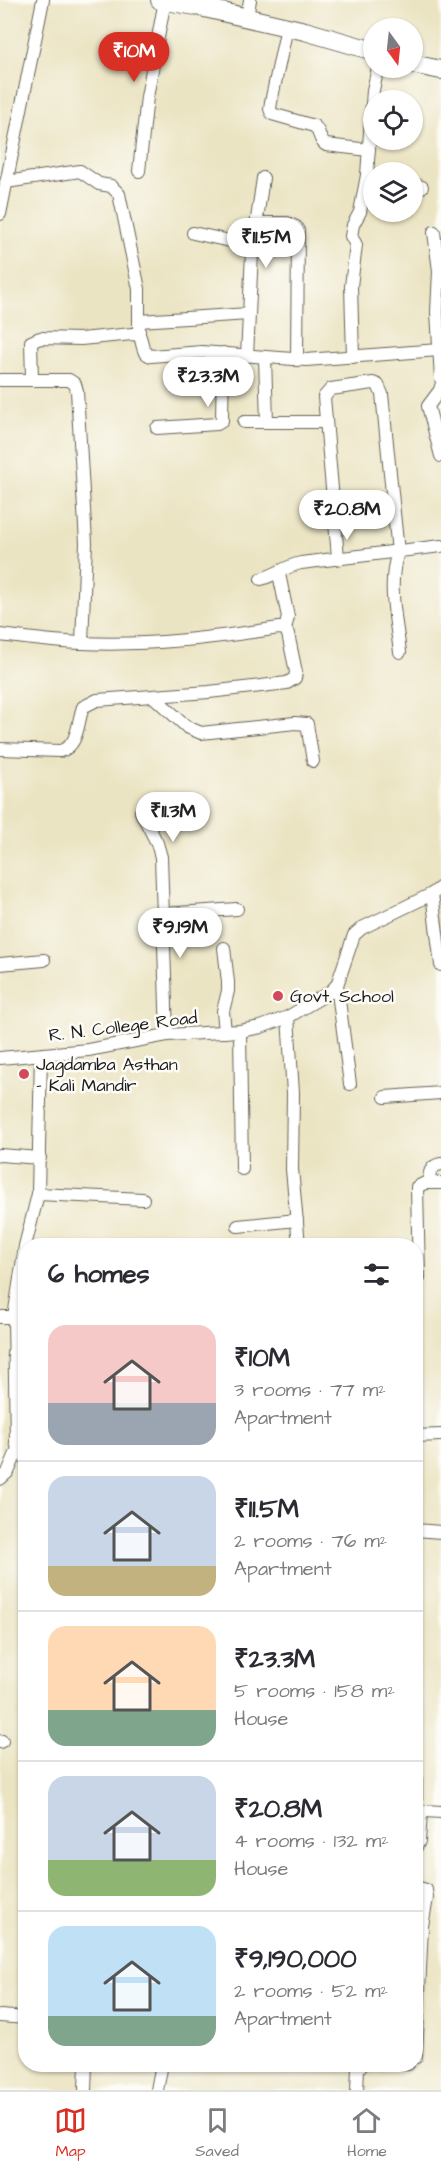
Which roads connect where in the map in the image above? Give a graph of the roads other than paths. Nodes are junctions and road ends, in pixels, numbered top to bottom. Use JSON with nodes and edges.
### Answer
{"nodes":[{"id":1,"x":43,"y":0,"type":"edge"},
{"id":2,"x":160,"y":0,"type":"edge"},
{"id":3,"x":165,"y":0,"type":"edge"},
{"id":4,"x":249,"y":9,"type":"edge"},
{"id":5,"x":287,"y":27,"type":"junction"},
{"id":6,"x":363,"y":48,"type":"edge"},
{"id":7,"x":423,"y":66,"type":"edge"},
{"id":8,"x":441,"y":70,"type":"edge"},
{"id":9,"x":363,"y":149,"type":"edge"},
{"id":10,"x":369,"y":150,"type":"edge"},
{"id":11,"x":369,"y":162,"type":"edge"},
{"id":12,"x":139,"y":171,"type":"dead end"},
{"id":13,"x":263,"y":178,"type":"dead end"},
{"id":14,"x":6,"y":182,"type":"junction"},
{"id":15,"x":363,"y":201,"type":"edge"},
{"id":16,"x":0,"y":214,"type":"edge"},
{"id":17,"x":256,"y":223,"type":"junction"},
{"id":18,"x":193,"y":232,"type":"dead end"},
{"id":19,"x":434,"y":232,"type":"dead end"},
{"id":20,"x":253,"y":246,"type":"junction"},
{"id":21,"x":249,"y":314,"type":"junction"},
{"id":22,"x":139,"y":321,"type":"junction"},
{"id":23,"x":139,"y":335,"type":"junction"},
{"id":24,"x":439,"y":350,"type":"junction"},
{"id":25,"x":223,"y":353,"type":"junction"},
{"id":26,"x":247,"y":357,"type":"junction"},
{"id":27,"x":353,"y":357,"type":"junction"},
{"id":28,"x":265,"y":358,"type":"junction"},
{"id":29,"x":297,"y":360,"type":"junction"},
{"id":30,"x":32,"y":379,"type":"junction"},
{"id":31,"x":441,"y":379,"type":"edge"},
{"id":32,"x":0,"y":380,"type":"edge"},
{"id":33,"x":441,"y":386,"type":"edge"},
{"id":34,"x":244,"y":422,"type":"dead end"},
{"id":35,"x":267,"y":422,"type":"junction"},
{"id":36,"x":325,"y":422,"type":"junction"},
{"id":37,"x":157,"y":428,"type":"dead end"},
{"id":38,"x":441,"y":456,"type":"edge"},
{"id":39,"x":441,"y":546,"type":"edge"},
{"id":40,"x":398,"y":552,"type":"junction"},
{"id":41,"x":338,"y":557,"type":"junction"},
{"id":42,"x":279,"y":574,"type":"junction"},
{"id":43,"x":261,"y":579,"type":"dead end"},
{"id":44,"x":285,"y":629,"type":"junction"},
{"id":45,"x":0,"y":635,"type":"edge"},
{"id":46,"x":82,"y":644,"type":"junction"},
{"id":47,"x":400,"y":652,"type":"dead end"},
{"id":48,"x":154,"y":697,"type":"junction"},
{"id":49,"x":0,"y":749,"type":"edge"},
{"id":50,"x":313,"y":762,"type":"dead end"},
{"id":51,"x":141,"y":812,"type":"dead end"},
{"id":52,"x":438,"y":891,"type":"edge"},
{"id":53,"x":237,"y":909,"type":"dead end"},
{"id":54,"x":163,"y":915,"type":"junction"},
{"id":55,"x":224,"y":948,"type":"dead end"},
{"id":56,"x":44,"y":960,"type":"dead end"},
{"id":57,"x":0,"y":964,"type":"edge"},
{"id":58,"x":441,"y":965,"type":"edge"},
{"id":59,"x":337,"y":985,"type":"junction"},
{"id":60,"x":288,"y":1017,"type":"junction"},
{"id":61,"x":240,"y":1031,"type":"junction"},
{"id":62,"x":225,"y":1032,"type":"junction"},
{"id":63,"x":166,"y":1035,"type":"junction"},
{"id":64,"x":41,"y":1055,"type":"junction"},
{"id":65,"x":0,"y":1058,"type":"edge"},
{"id":66,"x":350,"y":1083,"type":"dead end"},
{"id":67,"x":441,"y":1093,"type":"edge"},
{"id":68,"x":385,"y":1097,"type":"dead end"},
{"id":69,"x":0,"y":1155,"type":"edge"},
{"id":70,"x":40,"y":1158,"type":"junction"},
{"id":71,"x":441,"y":1164,"type":"edge"},
{"id":72,"x":242,"y":1169,"type":"dead end"},
{"id":73,"x":435,"y":1183,"type":"edge"},
{"id":74,"x":38,"y":1194,"type":"junction"},
{"id":75,"x":143,"y":1199,"type":"dead end"},
{"id":76,"x":297,"y":1220,"type":"junction"},
{"id":77,"x":238,"y":1226,"type":"dead end"},
{"id":78,"x":27,"y":1238,"type":"edge"},
{"id":79,"x":298,"y":1238,"type":"edge"},
{"id":80,"x":418,"y":1238,"type":"edge"},
{"id":81,"x":18,"y":1291,"type":"edge"},
{"id":82,"x":0,"y":1317,"type":"edge"},
{"id":83,"x":14,"y":1317,"type":"junction"},
{"id":84,"x":18,"y":1346,"type":"edge"},
{"id":85,"x":441,"y":1435,"type":"edge"},
{"id":86,"x":423,"y":1436,"type":"edge"},
{"id":87,"x":18,"y":1453,"type":"edge"},
{"id":88,"x":0,"y":1479,"type":"edge"},
{"id":89,"x":423,"y":1531,"type":"edge"},
{"id":90,"x":441,"y":1532,"type":"edge"},
{"id":91,"x":441,"y":1812,"type":"edge"},
{"id":92,"x":423,"y":1813,"type":"edge"},
{"id":93,"x":423,"y":1888,"type":"edge"},
{"id":94,"x":423,"y":1920,"type":"edge"},
{"id":95,"x":0,"y":2016,"type":"edge"},
{"id":96,"x":18,"y":2017,"type":"edge"},
{"id":97,"x":86,"y":2072,"type":"edge"},
{"id":98,"x":160,"y":2072,"type":"edge"},
{"id":99,"x":358,"y":2072,"type":"edge"},
{"id":100,"x":85,"y":2090,"type":"edge"},
{"id":101,"x":157,"y":2090,"type":"edge"},
{"id":102,"x":357,"y":2090,"type":"edge"}],
"edges":[{"from":1,"to":14,"type":"street"},
{"from":2,"to":3,"type":"main road"},
{"from":3,"to":4,"type":"main road"},
{"from":3,"to":12,"type":"street"},
{"from":4,"to":5,"type":"main road"},
{"from":5,"to":6,"type":"main road"},
{"from":5,"to":9,"type":"street"},
{"from":7,"to":8,"type":"main road"},
{"from":10,"to":11,"type":"street"},
{"from":13,"to":17,"type":"street"},
{"from":14,"to":16,"type":"street"},
{"from":14,"to":22,"type":"street"},
{"from":15,"to":27,"type":"street"},
{"from":17,"to":20,"type":"street"},
{"from":17,"to":29,"type":"street"},
{"from":18,"to":20,"type":"street"},
{"from":19,"to":24,"type":"street"},
{"from":20,"to":21,"type":"street"},
{"from":21,"to":22,"type":"street"},
{"from":21,"to":26,"type":"street"},
{"from":22,"to":23,"type":"street"},
{"from":23,"to":25,"type":"street"},
{"from":23,"to":30,"type":"street"},
{"from":24,"to":27,"type":"street"},
{"from":24,"to":31,"type":"street"},
{"from":25,"to":26,"type":"street"},
{"from":25,"to":37,"type":"street"},
{"from":26,"to":28,"type":"street"},
{"from":27,"to":29,"type":"street"},
{"from":28,"to":29,"type":"street"},
{"from":28,"to":35,"type":"street"},
{"from":30,"to":32,"type":"street"},
{"from":30,"to":46,"type":"street"},
{"from":33,"to":38,"type":"street"},
{"from":34,"to":35,"type":"street"},
{"from":35,"to":36,"type":"street"},
{"from":36,"to":40,"type":"street"},
{"from":36,"to":41,"type":"street"},
{"from":39,"to":40,"type":"street"},
{"from":40,"to":41,"type":"street"},
{"from":40,"to":47,"type":"street"},
{"from":41,"to":42,"type":"street"},
{"from":42,"to":43,"type":"street"},
{"from":42,"to":44,"type":"street"},
{"from":44,"to":46,"type":"street"},
{"from":44,"to":48,"type":"street"},
{"from":45,"to":46,"type":"street"},
{"from":48,"to":49,"type":"street"},
{"from":48,"to":50,"type":"street"},
{"from":51,"to":54,"type":"street"},
{"from":52,"to":58,"type":"street"},
{"from":52,"to":59,"type":"street"},
{"from":53,"to":54,"type":"street"},
{"from":54,"to":63,"type":"street"},
{"from":55,"to":62,"type":"street"},
{"from":56,"to":57,"type":"street"},
{"from":59,"to":60,"type":"street","name":"R. N. College Road"},
{"from":59,"to":66,"type":"street"},
{"from":60,"to":61,"type":"street","name":"R. N. College Road"},
{"from":60,"to":76,"type":"street"},
{"from":61,"to":62,"type":"street","name":"R. N. College Road"},
{"from":61,"to":72,"type":"street"},
{"from":62,"to":63,"type":"street","name":"R. N. College Road"},
{"from":63,"to":64,"type":"street","name":"R. N. College Road"},
{"from":64,"to":65,"type":"street","name":"R. N. College Road"},
{"from":64,"to":70,"type":"street"},
{"from":67,"to":68,"type":"street"},
{"from":69,"to":70,"type":"street"},
{"from":70,"to":74,"type":"street"},
{"from":71,"to":73,"type":"street"},
{"from":73,"to":80,"type":"street"},
{"from":74,"to":75,"type":"street"},
{"from":74,"to":78,"type":"street"},
{"from":76,"to":77,"type":"street"},
{"from":76,"to":79,"type":"street"},
{"from":81,"to":83,"type":"street"},
{"from":82,"to":83,"type":"street"},
{"from":83,"to":84,"type":"street"},
{"from":85,"to":86,"type":"street"},
{"from":87,"to":88,"type":"street"},
{"from":89,"to":90,"type":"street"},
{"from":91,"to":92,"type":"street"},
{"from":93,"to":94,"type":"street"},
{"from":95,"to":96,"type":"street"},
{"from":97,"to":100,"type":"street"},
{"from":98,"to":101,"type":"street"},
{"from":99,"to":102,"type":"street"}]}
